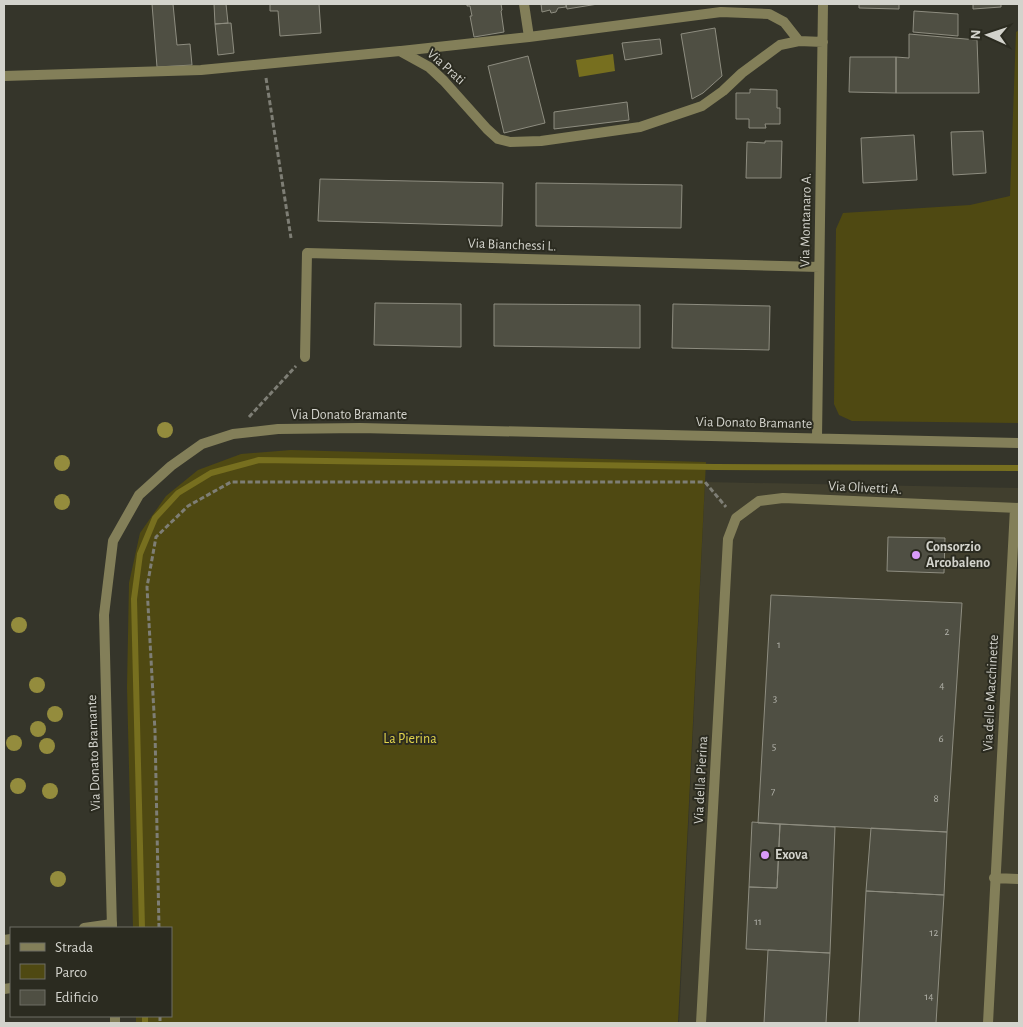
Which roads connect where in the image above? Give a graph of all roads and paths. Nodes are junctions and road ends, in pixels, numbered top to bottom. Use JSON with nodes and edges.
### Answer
{"nodes":[{"id":1,"x":524,"y":4,"type":"edge"},
{"id":2,"x":823,"y":4,"type":"edge"},
{"id":3,"x":721,"y":8,"type":"edge"},
{"id":4,"x":529,"y":37,"type":"junction"},
{"id":5,"x":799,"y":41,"type":"junction"},
{"id":6,"x":823,"y":42,"type":"junction"},
{"id":7,"x":400,"y":51,"type":"junction"},
{"id":8,"x":264,"y":65,"type":"junction"},
{"id":9,"x":4,"y":76,"type":"edge"},
{"id":10,"x":291,"y":238,"type":"dead end"},
{"id":11,"x":820,"y":267,"type":"junction"},
{"id":12,"x":304,"y":357,"type":"joint"},
{"id":13,"x":233,"y":434,"type":"junction"},
{"id":14,"x":817,"y":438,"type":"junction"},
{"id":15,"x":1019,"y":443,"type":"edge"},
{"id":16,"x":1017,"y":508,"type":"edge"},
{"id":17,"x":736,"y":518,"type":"junction"},
{"id":18,"x":994,"y":878,"type":"junction"},
{"id":19,"x":1019,"y":879,"type":"edge"},
{"id":20,"x":112,"y":926,"type":"edge"},
{"id":21,"x":98,"y":927,"type":"edge"},
{"id":22,"x":160,"y":927,"type":"edge"},
{"id":23,"x":701,"y":1023,"type":"edge"},
{"id":24,"x":988,"y":1023,"type":"edge"}],
"edges":[{"from":1,"to":4,"type":"street"},
{"from":2,"to":6,"type":"street","name":"Via Montanaro A."},
{"from":3,"to":4,"type":"street"},
{"from":3,"to":5,"type":"street"},
{"from":4,"to":7,"type":"street"},
{"from":5,"to":6,"type":"street","name":"Via Prati"},
{"from":5,"to":7,"type":"street","name":"Via Prati"},
{"from":6,"to":11,"type":"street","name":"Via Montanaro A."},
{"from":7,"to":8,"type":"street"},
{"from":8,"to":9,"type":"street"},
{"from":8,"to":10,"type":"path"},
{"from":11,"to":12,"type":"street","name":"Via Bianchessi L."},
{"from":11,"to":14,"type":"street","name":"Via Montanaro A."},
{"from":12,"to":13,"type":"path"},
{"from":13,"to":14,"type":"street","name":"Via Donato Bramante"},
{"from":13,"to":20,"type":"street","name":"Via Donato Bramante"},
{"from":14,"to":15,"type":"street","name":"Via Donato Bramante"},
{"from":16,"to":17,"type":"street","name":"Via Olivetti A."},
{"from":16,"to":18,"type":"street","name":"Via delle Macchinette"},
{"from":17,"to":22,"type":"path"},
{"from":17,"to":23,"type":"street","name":"Via della Pierina"},
{"from":18,"to":19,"type":"street"},
{"from":18,"to":24,"type":"street","name":"Via delle Macchinette"},
{"from":20,"to":21,"type":"street"}]}
